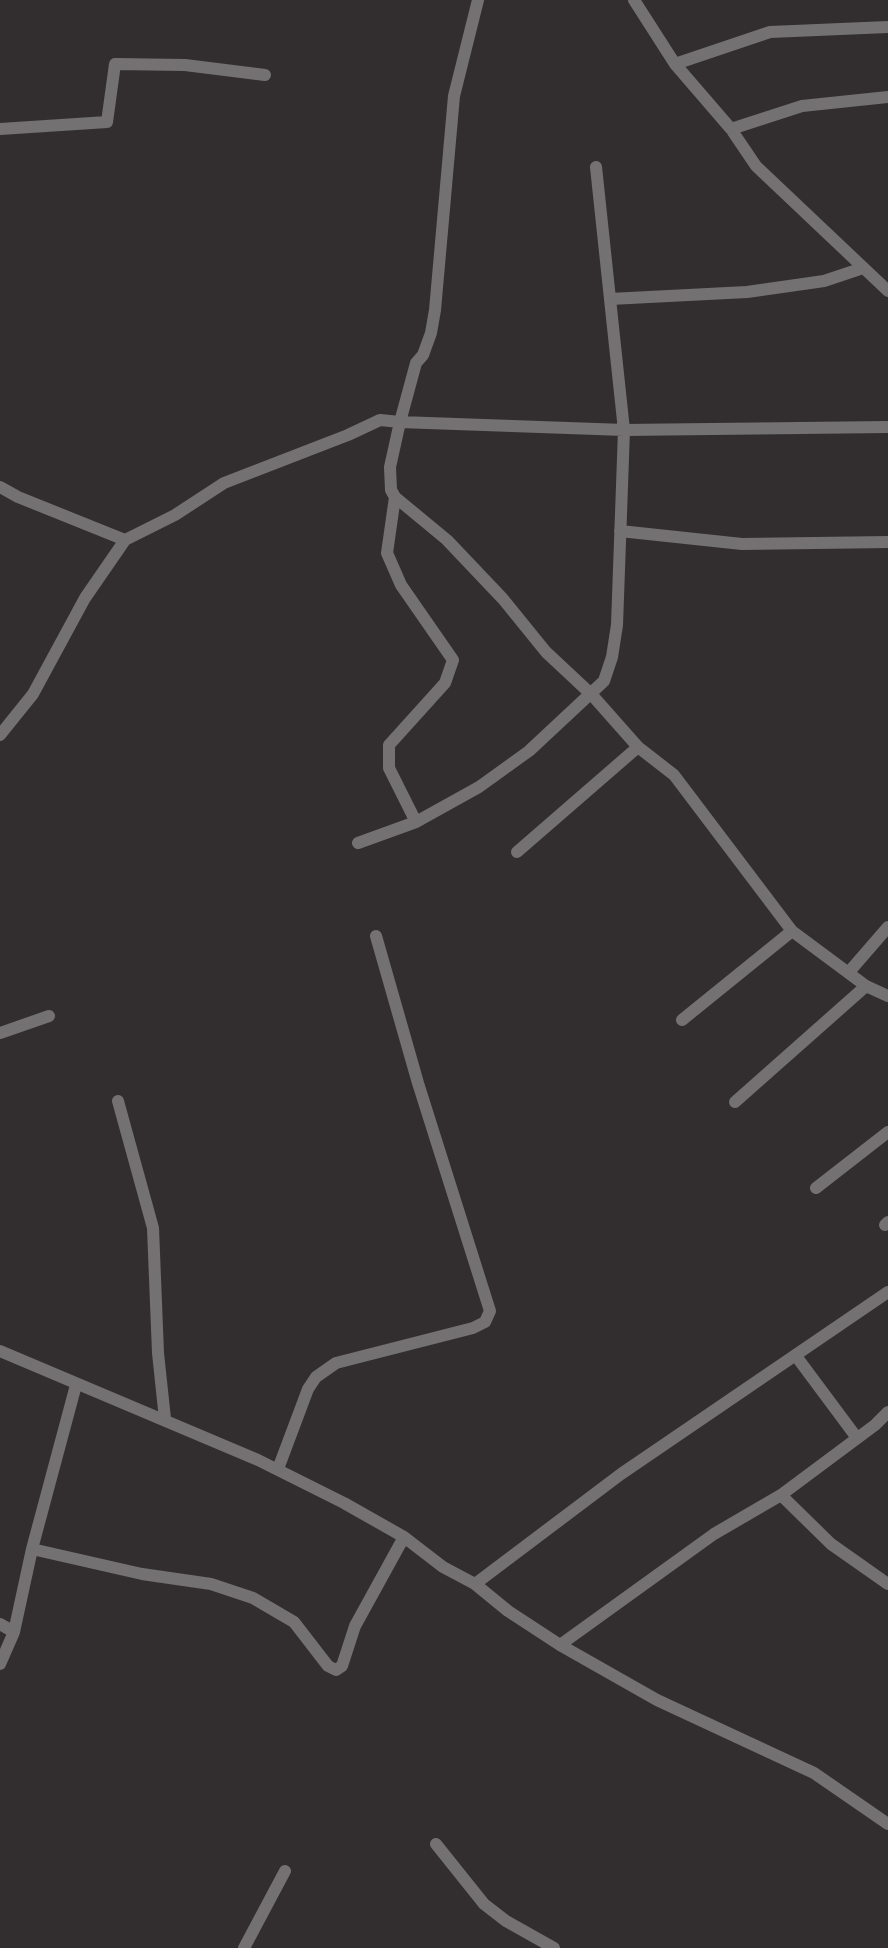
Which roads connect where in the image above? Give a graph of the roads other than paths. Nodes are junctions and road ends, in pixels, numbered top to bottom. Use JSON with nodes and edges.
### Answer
{"nodes":[{"id":1,"x":478,"y":0,"type":"edge"},
{"id":2,"x":634,"y":0,"type":"edge"},
{"id":3,"x":888,"y":27,"type":"edge"},
{"id":4,"x":675,"y":64,"type":"junction"},
{"id":5,"x":265,"y":75,"type":"dead end"},
{"id":6,"x":888,"y":97,"type":"edge"},
{"id":7,"x":0,"y":129,"type":"edge"},
{"id":8,"x":731,"y":129,"type":"junction"},
{"id":9,"x":596,"y":167,"type":"dead end"},
{"id":10,"x":863,"y":268,"type":"junction"},
{"id":11,"x":888,"y":291,"type":"edge"},
{"id":12,"x":610,"y":299,"type":"junction"},
{"id":13,"x":400,"y":422,"type":"junction"},
{"id":14,"x":888,"y":427,"type":"edge"},
{"id":15,"x":624,"y":430,"type":"junction"},
{"id":16,"x":0,"y":487,"type":"edge"},
{"id":17,"x":395,"y":497,"type":"junction"},
{"id":18,"x":620,"y":531,"type":"junction"},
{"id":19,"x":125,"y":540,"type":"junction"},
{"id":20,"x":888,"y":542,"type":"edge"},
{"id":21,"x":592,"y":695,"type":"junction"},
{"id":22,"x":0,"y":735,"type":"edge"},
{"id":23,"x":638,"y":747,"type":"junction"},
{"id":24,"x":416,"y":822,"type":"junction"},
{"id":25,"x":358,"y":843,"type":"dead end"},
{"id":26,"x":517,"y":852,"type":"dead end"},
{"id":27,"x":888,"y":927,"type":"edge"},
{"id":28,"x":792,"y":931,"type":"junction"},
{"id":29,"x":376,"y":936,"type":"dead end"},
{"id":30,"x":849,"y":972,"type":"junction"},
{"id":31,"x":866,"y":986,"type":"junction"},
{"id":32,"x":888,"y":996,"type":"edge"},
{"id":33,"x":49,"y":1016,"type":"dead end"},
{"id":34,"x":682,"y":1020,"type":"dead end"},
{"id":35,"x":0,"y":1033,"type":"edge"},
{"id":36,"x":118,"y":1101,"type":"dead end"},
{"id":37,"x":735,"y":1102,"type":"dead end"},
{"id":38,"x":888,"y":1132,"type":"edge"},
{"id":39,"x":816,"y":1188,"type":"dead end"},
{"id":40,"x":888,"y":1292,"type":"edge"},
{"id":41,"x":0,"y":1351,"type":"edge"},
{"id":42,"x":796,"y":1356,"type":"junction"},
{"id":43,"x":76,"y":1385,"type":"junction"},
{"id":44,"x":888,"y":1412,"type":"edge"},
{"id":45,"x":165,"y":1419,"type":"junction"},
{"id":46,"x":858,"y":1438,"type":"junction"},
{"id":47,"x":278,"y":1469,"type":"junction"},
{"id":48,"x":781,"y":1495,"type":"junction"},
{"id":49,"x":404,"y":1537,"type":"junction"},
{"id":50,"x":32,"y":1549,"type":"junction"},
{"id":51,"x":475,"y":1584,"type":"junction"},
{"id":52,"x":888,"y":1584,"type":"edge"},
{"id":53,"x":0,"y":1624,"type":"edge"},
{"id":54,"x":14,"y":1632,"type":"junction"},
{"id":55,"x":560,"y":1645,"type":"junction"},
{"id":56,"x":0,"y":1664,"type":"edge"},
{"id":57,"x":888,"y":1824,"type":"edge"},
{"id":58,"x":436,"y":1844,"type":"dead end"},
{"id":59,"x":285,"y":1871,"type":"dead end"},
{"id":60,"x":244,"y":1948,"type":"edge"},
{"id":61,"x":554,"y":1948,"type":"edge"}],
"edges":[{"from":1,"to":13,"type":"street"},
{"from":2,"to":4,"type":"street"},
{"from":3,"to":4,"type":"street"},
{"from":4,"to":8,"type":"street"},
{"from":5,"to":7,"type":"street"},
{"from":6,"to":8,"type":"street"},
{"from":8,"to":10,"type":"street"},
{"from":9,"to":12,"type":"street"},
{"from":10,"to":11,"type":"street"},
{"from":10,"to":12,"type":"street"},
{"from":12,"to":15,"type":"street"},
{"from":13,"to":15,"type":"street"},
{"from":13,"to":17,"type":"street"},
{"from":13,"to":19,"type":"street"},
{"from":14,"to":15,"type":"street"},
{"from":15,"to":18,"type":"street"},
{"from":16,"to":19,"type":"street"},
{"from":17,"to":21,"type":"street"},
{"from":17,"to":24,"type":"street"},
{"from":18,"to":20,"type":"street"},
{"from":18,"to":21,"type":"street"},
{"from":19,"to":22,"type":"street"},
{"from":21,"to":23,"type":"street"},
{"from":21,"to":24,"type":"street"},
{"from":23,"to":26,"type":"street"},
{"from":23,"to":28,"type":"street"},
{"from":24,"to":25,"type":"street"},
{"from":27,"to":30,"type":"street"},
{"from":28,"to":30,"type":"street"},
{"from":28,"to":34,"type":"street"},
{"from":29,"to":47,"type":"street"},
{"from":30,"to":31,"type":"street"},
{"from":31,"to":32,"type":"street"},
{"from":31,"to":37,"type":"street"},
{"from":33,"to":35,"type":"street"},
{"from":36,"to":45,"type":"street"},
{"from":38,"to":39,"type":"street"},
{"from":40,"to":42,"type":"street"},
{"from":41,"to":43,"type":"street"},
{"from":42,"to":46,"type":"street"},
{"from":42,"to":51,"type":"street"},
{"from":43,"to":45,"type":"street"},
{"from":43,"to":50,"type":"street"},
{"from":44,"to":46,"type":"street"},
{"from":45,"to":47,"type":"street"},
{"from":46,"to":48,"type":"street"},
{"from":47,"to":49,"type":"street"},
{"from":48,"to":52,"type":"street"},
{"from":48,"to":55,"type":"street"},
{"from":49,"to":50,"type":"street"},
{"from":49,"to":51,"type":"street"},
{"from":50,"to":54,"type":"street"},
{"from":51,"to":55,"type":"street"},
{"from":53,"to":54,"type":"street"},
{"from":54,"to":56,"type":"street"},
{"from":55,"to":57,"type":"street"},
{"from":58,"to":61,"type":"street"},
{"from":59,"to":60,"type":"street"}]}
